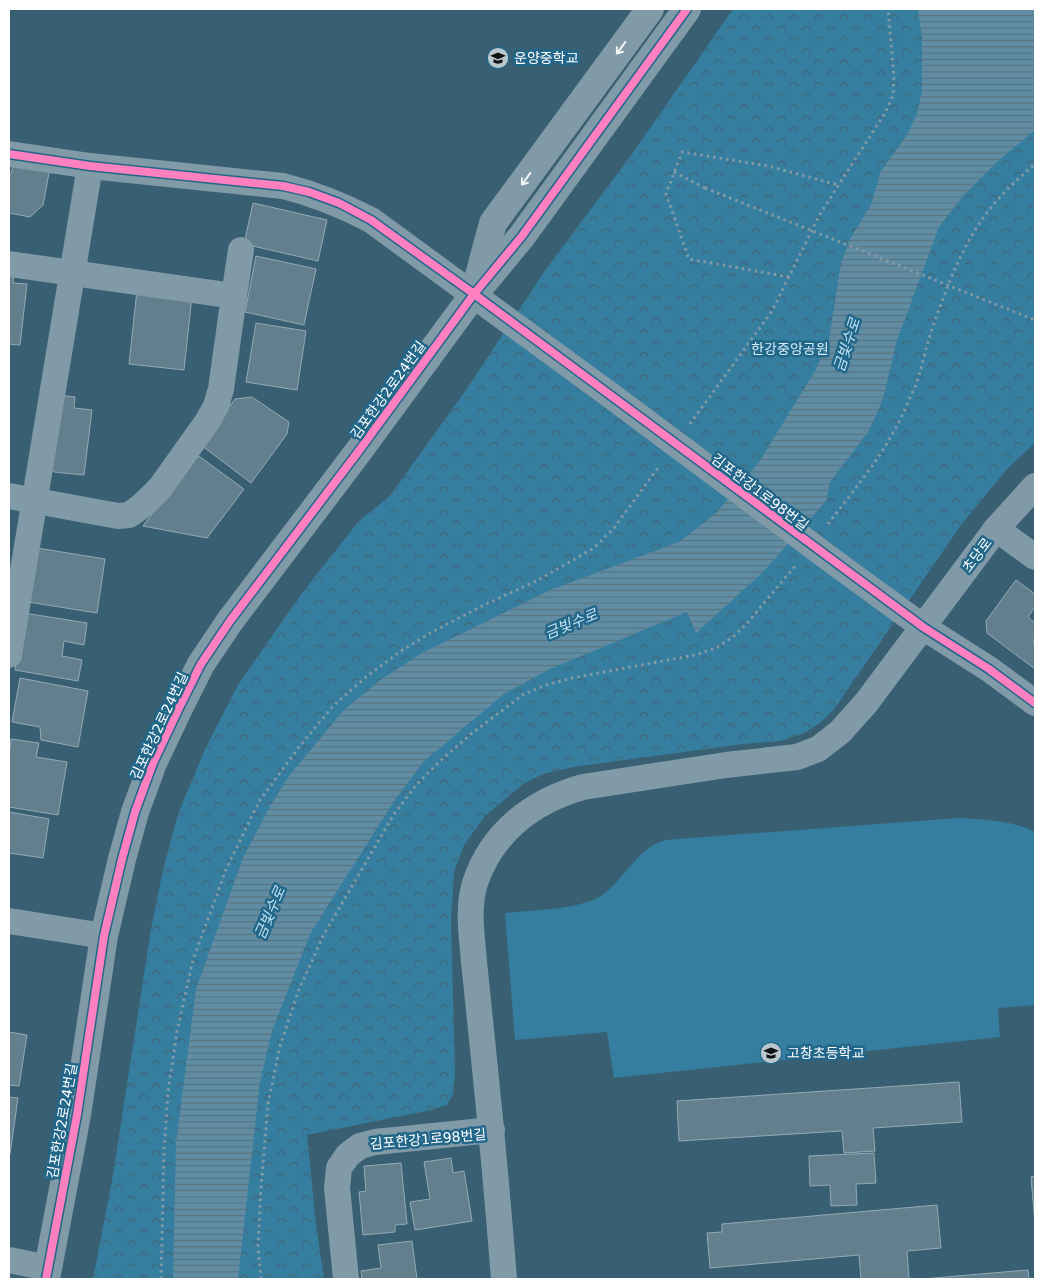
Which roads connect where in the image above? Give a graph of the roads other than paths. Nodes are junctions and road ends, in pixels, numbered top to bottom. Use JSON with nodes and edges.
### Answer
{"nodes":[{"id":1,"x":650,"y":9,"type":"edge"},
{"id":2,"x":687,"y":9,"type":"edge"},
{"id":3,"x":9,"y":154,"type":"edge"},
{"id":4,"x":90,"y":166,"type":"junction"},
{"id":5,"x":241,"y":250,"type":"dead end"},
{"id":6,"x":9,"y":264,"type":"edge"},
{"id":7,"x":72,"y":274,"type":"junction"},
{"id":8,"x":474,"y":294,"type":"junction"},
{"id":9,"x":234,"y":296,"type":"junction"},
{"id":10,"x":1035,"y":486,"type":"edge"},
{"id":11,"x":9,"y":496,"type":"edge"},
{"id":12,"x":34,"y":500,"type":"junction"},
{"id":13,"x":996,"y":529,"type":"junction"},
{"id":14,"x":1035,"y":557,"type":"edge"},
{"id":15,"x":922,"y":627,"type":"junction"},
{"id":16,"x":9,"y":655,"type":"edge"},
{"id":17,"x":1035,"y":703,"type":"edge"},
{"id":18,"x":9,"y":921,"type":"edge"},
{"id":19,"x":104,"y":936,"type":"junction"},
{"id":20,"x":492,"y":1130,"type":"junction"},
{"id":21,"x":9,"y":1260,"type":"edge"},
{"id":22,"x":47,"y":1273,"type":"edge"},
{"id":23,"x":346,"y":1279,"type":"edge"},
{"id":24,"x":504,"y":1279,"type":"edge"}],
"edges":[{"from":1,"to":8,"type":"street","name":"김포한강2로24번길","one_way":true},
{"from":2,"to":8,"type":"street","name":"김포한강2로24번길"},
{"from":3,"to":4,"type":"street"},
{"from":4,"to":7,"type":"street"},
{"from":4,"to":8,"type":"street"},
{"from":5,"to":9,"type":"street"},
{"from":6,"to":7,"type":"street"},
{"from":7,"to":9,"type":"street"},
{"from":7,"to":12,"type":"street"},
{"from":8,"to":15,"type":"street","name":"김포한강1로98번길","bridge":true},
{"from":8,"to":19,"type":"street","name":"김포한강2로24번길"},
{"from":9,"to":12,"type":"street"},
{"from":10,"to":13,"type":"street","name":"초당로"},
{"from":11,"to":12,"type":"street"},
{"from":12,"to":16,"type":"street"},
{"from":13,"to":14,"type":"street"},
{"from":13,"to":15,"type":"street","name":"초당로"},
{"from":15,"to":17,"type":"street","name":"김포한강1로98번길"},
{"from":15,"to":20,"type":"street","name":"초당로"},
{"from":18,"to":19,"type":"street"},
{"from":19,"to":22,"type":"street","name":"김포한강2로24번길"},
{"from":20,"to":23,"type":"street","name":"김포한강1로98번길"},
{"from":20,"to":24,"type":"street","name":"김포한강1로98번길"},
{"from":21,"to":22,"type":"street","name":"김포한강2로24번길"}]}
